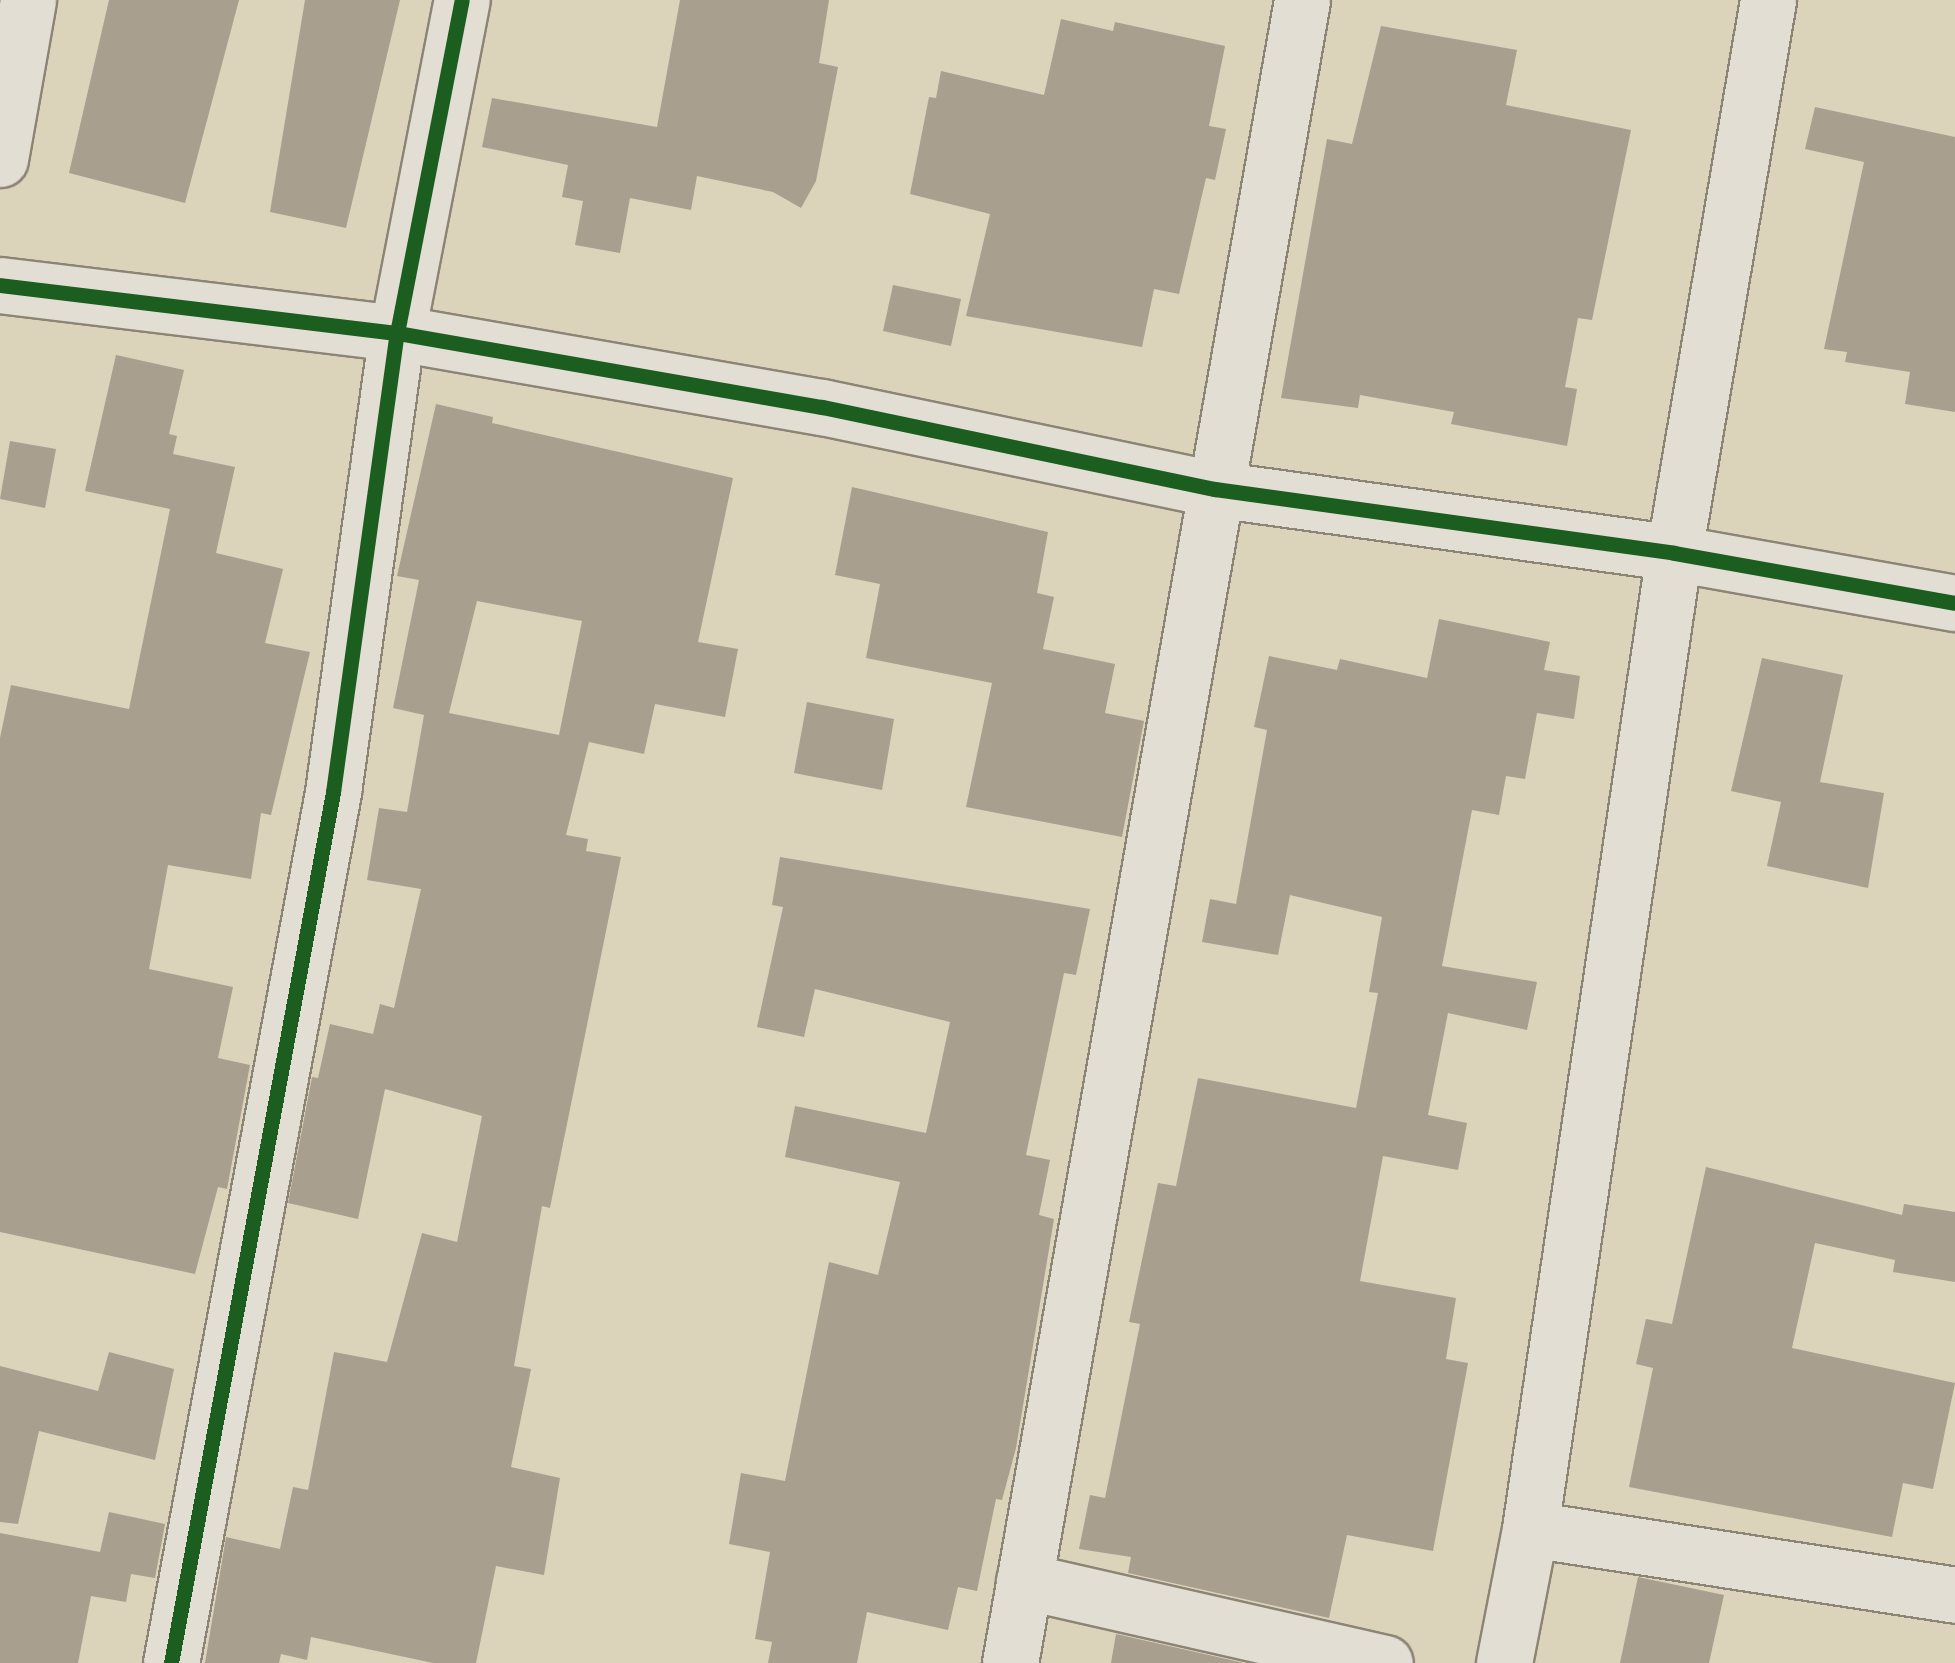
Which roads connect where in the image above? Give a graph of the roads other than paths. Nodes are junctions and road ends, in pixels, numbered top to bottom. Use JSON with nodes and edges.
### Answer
{"nodes":[{"id":1,"x":28,"y":0,"type":"edge"},
{"id":2,"x":462,"y":0,"type":"edge"},
{"id":3,"x":1302,"y":0,"type":"edge"},
{"id":4,"x":1768,"y":0,"type":"edge"},
{"id":5,"x":0,"y":160,"type":"edge"},
{"id":6,"x":0,"y":285,"type":"edge"},
{"id":7,"x":397,"y":334,"type":"junction"},
{"id":8,"x":1215,"y":489,"type":"junction"},
{"id":9,"x":1674,"y":552,"type":"junction"},
{"id":10,"x":1955,"y":603,"type":"edge"},
{"id":11,"x":1530,"y":1529,"type":"junction"},
{"id":12,"x":1024,"y":1581,"type":"junction"},
{"id":13,"x":1955,"y":1596,"type":"edge"},
{"id":14,"x":171,"y":1663,"type":"edge"},
{"id":15,"x":1010,"y":1663,"type":"edge"},
{"id":16,"x":1384,"y":1663,"type":"edge"},
{"id":17,"x":1504,"y":1663,"type":"edge"}],
"edges":[{"from":1,"to":5,"type":"street"},
{"from":2,"to":7,"type":"street"},
{"from":3,"to":8,"type":"street"},
{"from":4,"to":9,"type":"street"},
{"from":6,"to":7,"type":"street"},
{"from":7,"to":8,"type":"street"},
{"from":7,"to":14,"type":"street"},
{"from":8,"to":9,"type":"street"},
{"from":8,"to":12,"type":"street"},
{"from":9,"to":10,"type":"street"},
{"from":9,"to":11,"type":"street"},
{"from":11,"to":13,"type":"street"},
{"from":11,"to":17,"type":"street"},
{"from":12,"to":15,"type":"street"},
{"from":12,"to":16,"type":"street"}]}
